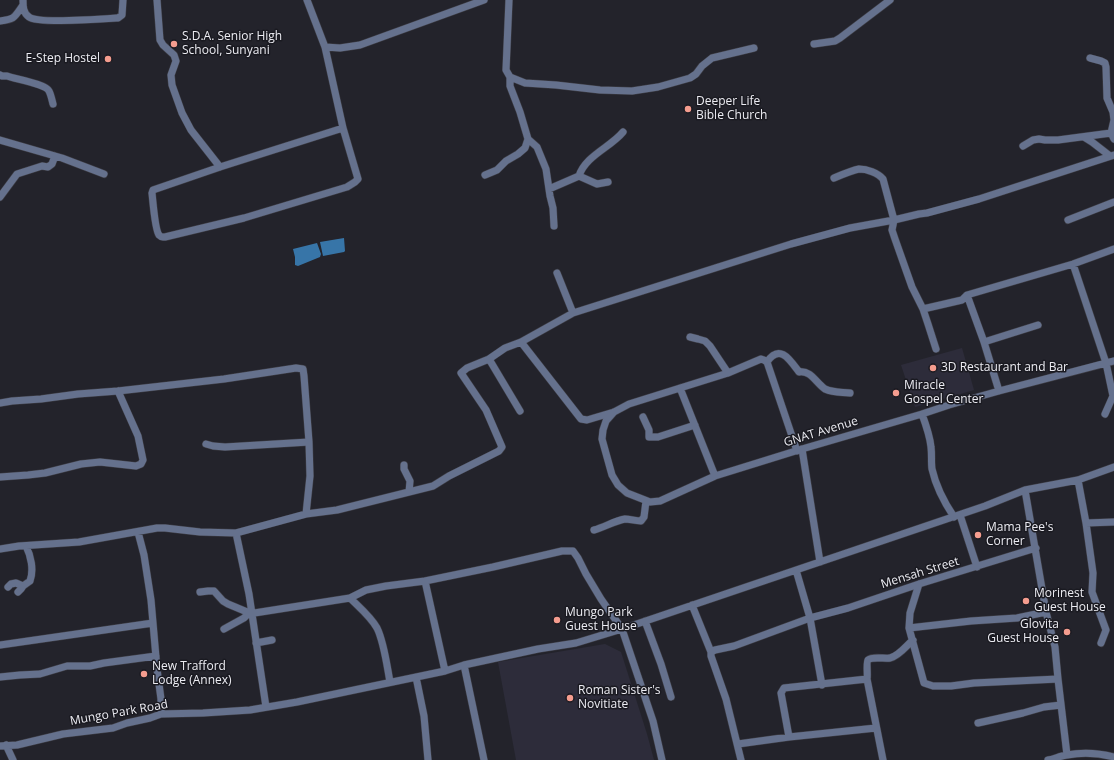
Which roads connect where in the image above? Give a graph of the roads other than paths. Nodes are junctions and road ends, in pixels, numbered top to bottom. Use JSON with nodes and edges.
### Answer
{"nodes":[{"id":1,"x":123,"y":0,"type":"edge"},
{"id":2,"x":157,"y":0,"type":"edge"},
{"id":3,"x":307,"y":0,"type":"edge"},
{"id":4,"x":484,"y":0,"type":"edge"},
{"id":5,"x":509,"y":0,"type":"edge"},
{"id":6,"x":890,"y":0,"type":"edge"},
{"id":7,"x":23,"y":3,"type":"edge"},
{"id":8,"x":0,"y":20,"type":"edge"},
{"id":9,"x":814,"y":44,"type":"dead end"},
{"id":10,"x":324,"y":47,"type":"junction"},
{"id":11,"x":754,"y":48,"type":"dead end"},
{"id":12,"x":1090,"y":58,"type":"dead end"},
{"id":13,"x":0,"y":75,"type":"edge"},
{"id":14,"x":510,"y":77,"type":"junction"},
{"id":15,"x":53,"y":104,"type":"dead end"},
{"id":16,"x":343,"y":128,"type":"junction"},
{"id":17,"x":623,"y":132,"type":"dead end"},
{"id":18,"x":1112,"y":136,"type":"edge"},
{"id":19,"x":1084,"y":137,"type":"junction"},
{"id":20,"x":528,"y":139,"type":"junction"},
{"id":21,"x":0,"y":140,"type":"edge"},
{"id":22,"x":1022,"y":146,"type":"dead end"},
{"id":23,"x":55,"y":156,"type":"junction"},
{"id":24,"x":1112,"y":156,"type":"edge"},
{"id":25,"x":220,"y":167,"type":"junction"},
{"id":26,"x":104,"y":174,"type":"dead end"},
{"id":27,"x":485,"y":175,"type":"dead end"},
{"id":28,"x":579,"y":176,"type":"junction"},
{"id":29,"x":834,"y":178,"type":"dead end"},
{"id":30,"x":608,"y":182,"type":"dead end"},
{"id":31,"x":549,"y":189,"type":"junction"},
{"id":32,"x":0,"y":197,"type":"edge"},
{"id":33,"x":1114,"y":202,"type":"edge"},
{"id":34,"x":894,"y":220,"type":"junction"},
{"id":35,"x":1068,"y":220,"type":"dead end"},
{"id":36,"x":554,"y":226,"type":"dead end"},
{"id":37,"x":1114,"y":249,"type":"edge"},
{"id":38,"x":1073,"y":264,"type":"junction"},
{"id":39,"x":557,"y":272,"type":"dead end"},
{"id":40,"x":967,"y":295,"type":"junction"},
{"id":41,"x":923,"y":309,"type":"junction"},
{"id":42,"x":573,"y":314,"type":"junction"},
{"id":43,"x":1038,"y":325,"type":"dead end"},
{"id":44,"x":690,"y":337,"type":"dead end"},
{"id":45,"x":520,"y":342,"type":"junction"},
{"id":46,"x":984,"y":342,"type":"junction"},
{"id":47,"x":936,"y":349,"type":"dead end"},
{"id":48,"x":489,"y":359,"type":"junction"},
{"id":49,"x":1114,"y":361,"type":"edge"},
{"id":50,"x":766,"y":362,"type":"junction"},
{"id":51,"x":1106,"y":363,"type":"junction"},
{"id":52,"x":728,"y":373,"type":"junction"},
{"id":53,"x":680,"y":388,"type":"junction"},
{"id":54,"x":118,"y":391,"type":"junction"},
{"id":55,"x":999,"y":391,"type":"junction"},
{"id":56,"x":850,"y":393,"type":"dead end"},
{"id":57,"x":0,"y":403,"type":"edge"},
{"id":58,"x":520,"y":411,"type":"dead end"},
{"id":59,"x":614,"y":412,"type":"junction"},
{"id":60,"x":922,"y":414,"type":"junction"},
{"id":61,"x":1105,"y":414,"type":"dead end"},
{"id":62,"x":643,"y":417,"type":"dead end"},
{"id":63,"x":695,"y":425,"type":"junction"},
{"id":64,"x":309,"y":442,"type":"junction"},
{"id":65,"x":206,"y":444,"type":"dead end"},
{"id":66,"x":800,"y":450,"type":"junction"},
{"id":67,"x":404,"y":465,"type":"dead end"},
{"id":68,"x":1114,"y":467,"type":"edge"},
{"id":69,"x":715,"y":476,"type":"junction"},
{"id":70,"x":0,"y":477,"type":"edge"},
{"id":71,"x":1078,"y":480,"type":"junction"},
{"id":72,"x":1025,"y":490,"type":"junction"},
{"id":73,"x":409,"y":492,"type":"junction"},
{"id":74,"x":646,"y":501,"type":"junction"},
{"id":75,"x":306,"y":514,"type":"junction"},
{"id":76,"x":957,"y":516,"type":"junction"},
{"id":77,"x":1114,"y":522,"type":"edge"},
{"id":78,"x":1086,"y":523,"type":"junction"},
{"id":79,"x":594,"y":530,"type":"dead end"},
{"id":80,"x":138,"y":532,"type":"junction"},
{"id":81,"x":236,"y":534,"type":"junction"},
{"id":82,"x":26,"y":546,"type":"junction"},
{"id":83,"x":1036,"y":548,"type":"junction"},
{"id":84,"x":0,"y":550,"type":"edge"},
{"id":85,"x":820,"y":562,"type":"junction"},
{"id":86,"x":977,"y":567,"type":"junction"},
{"id":87,"x":796,"y":570,"type":"junction"},
{"id":88,"x":425,"y":581,"type":"junction"},
{"id":89,"x":919,"y":584,"type":"junction"},
{"id":90,"x":23,"y":586,"type":"junction"},
{"id":91,"x":8,"y":587,"type":"dead end"},
{"id":92,"x":18,"y":592,"type":"dead end"},
{"id":93,"x":200,"y":592,"type":"dead end"},
{"id":94,"x":350,"y":598,"type":"junction"},
{"id":95,"x":692,"y":605,"type":"junction"},
{"id":96,"x":1046,"y":612,"type":"junction"},
{"id":97,"x":252,"y":614,"type":"junction"},
{"id":98,"x":810,"y":618,"type":"junction"},
{"id":99,"x":644,"y":621,"type":"junction"},
{"id":100,"x":153,"y":623,"type":"junction"},
{"id":101,"x":909,"y":628,"type":"junction"},
{"id":102,"x":224,"y":629,"type":"dead end"},
{"id":103,"x":622,"y":629,"type":"junction"},
{"id":104,"x":272,"y":640,"type":"dead end"},
{"id":105,"x":913,"y":640,"type":"junction"},
{"id":106,"x":1101,"y":642,"type":"dead end"},
{"id":107,"x":256,"y":643,"type":"junction"},
{"id":108,"x":0,"y":645,"type":"edge"},
{"id":109,"x":711,"y":652,"type":"junction"},
{"id":110,"x":156,"y":656,"type":"junction"},
{"id":111,"x":464,"y":665,"type":"junction"},
{"id":112,"x":446,"y":671,"type":"junction"},
{"id":113,"x":0,"y":677,"type":"edge"},
{"id":114,"x":416,"y":677,"type":"junction"},
{"id":115,"x":867,"y":679,"type":"junction"},
{"id":116,"x":1058,"y":679,"type":"junction"},
{"id":117,"x":390,"y":682,"type":"junction"},
{"id":118,"x":822,"y":685,"type":"junction"},
{"id":119,"x":671,"y":698,"type":"dead end"},
{"id":120,"x":1061,"y":705,"type":"junction"},
{"id":121,"x":266,"y":707,"type":"junction"},
{"id":122,"x":160,"y":714,"type":"junction"},
{"id":123,"x":978,"y":722,"type":"dead end"},
{"id":124,"x":876,"y":728,"type":"junction"},
{"id":125,"x":789,"y":737,"type":"junction"},
{"id":126,"x":738,"y":744,"type":"junction"},
{"id":127,"x":3,"y":746,"type":"edge"},
{"id":128,"x":1067,"y":755,"type":"junction"},
{"id":129,"x":1114,"y":757,"type":"edge"},
{"id":130,"x":13,"y":760,"type":"edge"},
{"id":131,"x":428,"y":760,"type":"edge"},
{"id":132,"x":484,"y":760,"type":"edge"},
{"id":133,"x":662,"y":760,"type":"edge"},
{"id":134,"x":741,"y":760,"type":"edge"},
{"id":135,"x":883,"y":760,"type":"edge"},
{"id":136,"x":1048,"y":760,"type":"edge"}],
"edges":[{"from":1,"to":7,"type":"street"},
{"from":2,"to":25,"type":"street"},
{"from":3,"to":10,"type":"street"},
{"from":4,"to":10,"type":"street"},
{"from":5,"to":14,"type":"street"},
{"from":6,"to":9,"type":"street"},
{"from":7,"to":8,"type":"street"},
{"from":10,"to":16,"type":"street"},
{"from":11,"to":14,"type":"street"},
{"from":12,"to":18,"type":"street"},
{"from":13,"to":15,"type":"street"},
{"from":14,"to":20,"type":"street"},
{"from":16,"to":25,"type":"street"},
{"from":16,"to":25,"type":"street"},
{"from":17,"to":28,"type":"street"},
{"from":18,"to":19,"type":"street"},
{"from":19,"to":22,"type":"street"},
{"from":19,"to":24,"type":"street"},
{"from":20,"to":27,"type":"street"},
{"from":20,"to":31,"type":"street"},
{"from":21,"to":23,"type":"street"},
{"from":23,"to":26,"type":"street"},
{"from":23,"to":32,"type":"street"},
{"from":24,"to":34,"type":"street"},
{"from":28,"to":30,"type":"street"},
{"from":28,"to":31,"type":"street"},
{"from":29,"to":34,"type":"street"},
{"from":31,"to":36,"type":"street"},
{"from":33,"to":35,"type":"street"},
{"from":34,"to":41,"type":"street"},
{"from":34,"to":42,"type":"street"},
{"from":37,"to":38,"type":"street"},
{"from":38,"to":40,"type":"street"},
{"from":38,"to":51,"type":"street"},
{"from":39,"to":42,"type":"street"},
{"from":40,"to":41,"type":"street"},
{"from":40,"to":46,"type":"street"},
{"from":41,"to":47,"type":"street"},
{"from":42,"to":45,"type":"street"},
{"from":43,"to":46,"type":"street"},
{"from":44,"to":52,"type":"street"},
{"from":45,"to":48,"type":"street"},
{"from":45,"to":59,"type":"street"},
{"from":46,"to":55,"type":"street"},
{"from":48,"to":58,"type":"street"},
{"from":48,"to":73,"type":"street"},
{"from":49,"to":51,"type":"street","name":"GNAT Avenue"},
{"from":50,"to":52,"type":"street"},
{"from":50,"to":56,"type":"street"},
{"from":50,"to":66,"type":"street"},
{"from":51,"to":55,"type":"street","name":"GNAT Avenue"},
{"from":51,"to":61,"type":"street"},
{"from":52,"to":53,"type":"street"},
{"from":53,"to":59,"type":"street"},
{"from":53,"to":63,"type":"street"},
{"from":54,"to":57,"type":"street"},
{"from":54,"to":64,"type":"street"},
{"from":54,"to":70,"type":"street"},
{"from":55,"to":60,"type":"street","name":"GNAT Avenue"},
{"from":59,"to":74,"type":"street"},
{"from":60,"to":66,"type":"street","name":"GNAT Avenue"},
{"from":60,"to":76,"type":"street"},
{"from":62,"to":63,"type":"street"},
{"from":63,"to":69,"type":"street"},
{"from":64,"to":65,"type":"street"},
{"from":64,"to":75,"type":"street"},
{"from":66,"to":69,"type":"street","name":"GNAT Avenue"},
{"from":66,"to":85,"type":"street"},
{"from":67,"to":73,"type":"street"},
{"from":68,"to":71,"type":"street","name":"Mungo Park Road"},
{"from":69,"to":74,"type":"street","name":"GNAT Avenue"},
{"from":71,"to":72,"type":"street","name":"Mungo Park Road"},
{"from":71,"to":78,"type":"street"},
{"from":72,"to":76,"type":"street","name":"Mungo Park Road"},
{"from":72,"to":83,"type":"street"},
{"from":73,"to":75,"type":"street"},
{"from":74,"to":79,"type":"street"},
{"from":75,"to":81,"type":"street"},
{"from":76,"to":85,"type":"street","name":"Mungo Park Road"},
{"from":76,"to":86,"type":"street"},
{"from":77,"to":78,"type":"street"},
{"from":78,"to":106,"type":"street"},
{"from":80,"to":81,"type":"street"},
{"from":80,"to":82,"type":"street"},
{"from":80,"to":100,"type":"street"},
{"from":81,"to":97,"type":"street"},
{"from":82,"to":84,"type":"street"},
{"from":82,"to":90,"type":"street"},
{"from":83,"to":86,"type":"street","name":"Mensah Street"},
{"from":83,"to":96,"type":"street"},
{"from":85,"to":87,"type":"street","name":"Mungo Park Road"},
{"from":86,"to":89,"type":"street","name":"Mensah Street"},
{"from":87,"to":95,"type":"street","name":"Mungo Park Road"},
{"from":87,"to":98,"type":"street"},
{"from":88,"to":94,"type":"street"},
{"from":88,"to":103,"type":"street"},
{"from":88,"to":112,"type":"street"},
{"from":89,"to":98,"type":"street","name":"Mensah Street"},
{"from":89,"to":101,"type":"street"},
{"from":90,"to":91,"type":"street"},
{"from":90,"to":92,"type":"street"},
{"from":93,"to":97,"type":"street"},
{"from":94,"to":97,"type":"street"},
{"from":94,"to":117,"type":"street"},
{"from":95,"to":99,"type":"street","name":"Mungo Park Road"},
{"from":95,"to":109,"type":"street"},
{"from":96,"to":101,"type":"street"},
{"from":96,"to":116,"type":"street"},
{"from":97,"to":102,"type":"street"},
{"from":97,"to":107,"type":"street"},
{"from":98,"to":109,"type":"street","name":"Mensah Street"},
{"from":98,"to":118,"type":"street"},
{"from":99,"to":103,"type":"street","name":"Mungo Park Road"},
{"from":99,"to":119,"type":"street"},
{"from":100,"to":108,"type":"street"},
{"from":100,"to":110,"type":"street"},
{"from":101,"to":105,"type":"street"},
{"from":103,"to":111,"type":"street","name":"Mungo Park Road"},
{"from":103,"to":133,"type":"street"},
{"from":104,"to":107,"type":"street"},
{"from":105,"to":115,"type":"street"},
{"from":105,"to":116,"type":"street"},
{"from":107,"to":121,"type":"street"},
{"from":109,"to":126,"type":"street"},
{"from":110,"to":113,"type":"street"},
{"from":110,"to":122,"type":"street"},
{"from":111,"to":112,"type":"street","name":"Mungo Park Road"},
{"from":111,"to":132,"type":"street"},
{"from":112,"to":114,"type":"street","name":"Mungo Park Road"},
{"from":114,"to":117,"type":"street","name":"Mungo Park Road"},
{"from":114,"to":131,"type":"street"},
{"from":115,"to":118,"type":"street"},
{"from":115,"to":124,"type":"street"},
{"from":116,"to":120,"type":"street"},
{"from":117,"to":121,"type":"street","name":"Mungo Park Road"},
{"from":118,"to":125,"type":"street"},
{"from":120,"to":123,"type":"street"},
{"from":120,"to":128,"type":"street"},
{"from":121,"to":122,"type":"street","name":"Mungo Park Road"},
{"from":122,"to":127,"type":"street","name":"Mungo Park Road"},
{"from":124,"to":125,"type":"street"},
{"from":124,"to":135,"type":"street"},
{"from":125,"to":126,"type":"street"},
{"from":126,"to":134,"type":"street"},
{"from":127,"to":130,"type":"street"},
{"from":128,"to":129,"type":"street"},
{"from":128,"to":136,"type":"street"}]}
